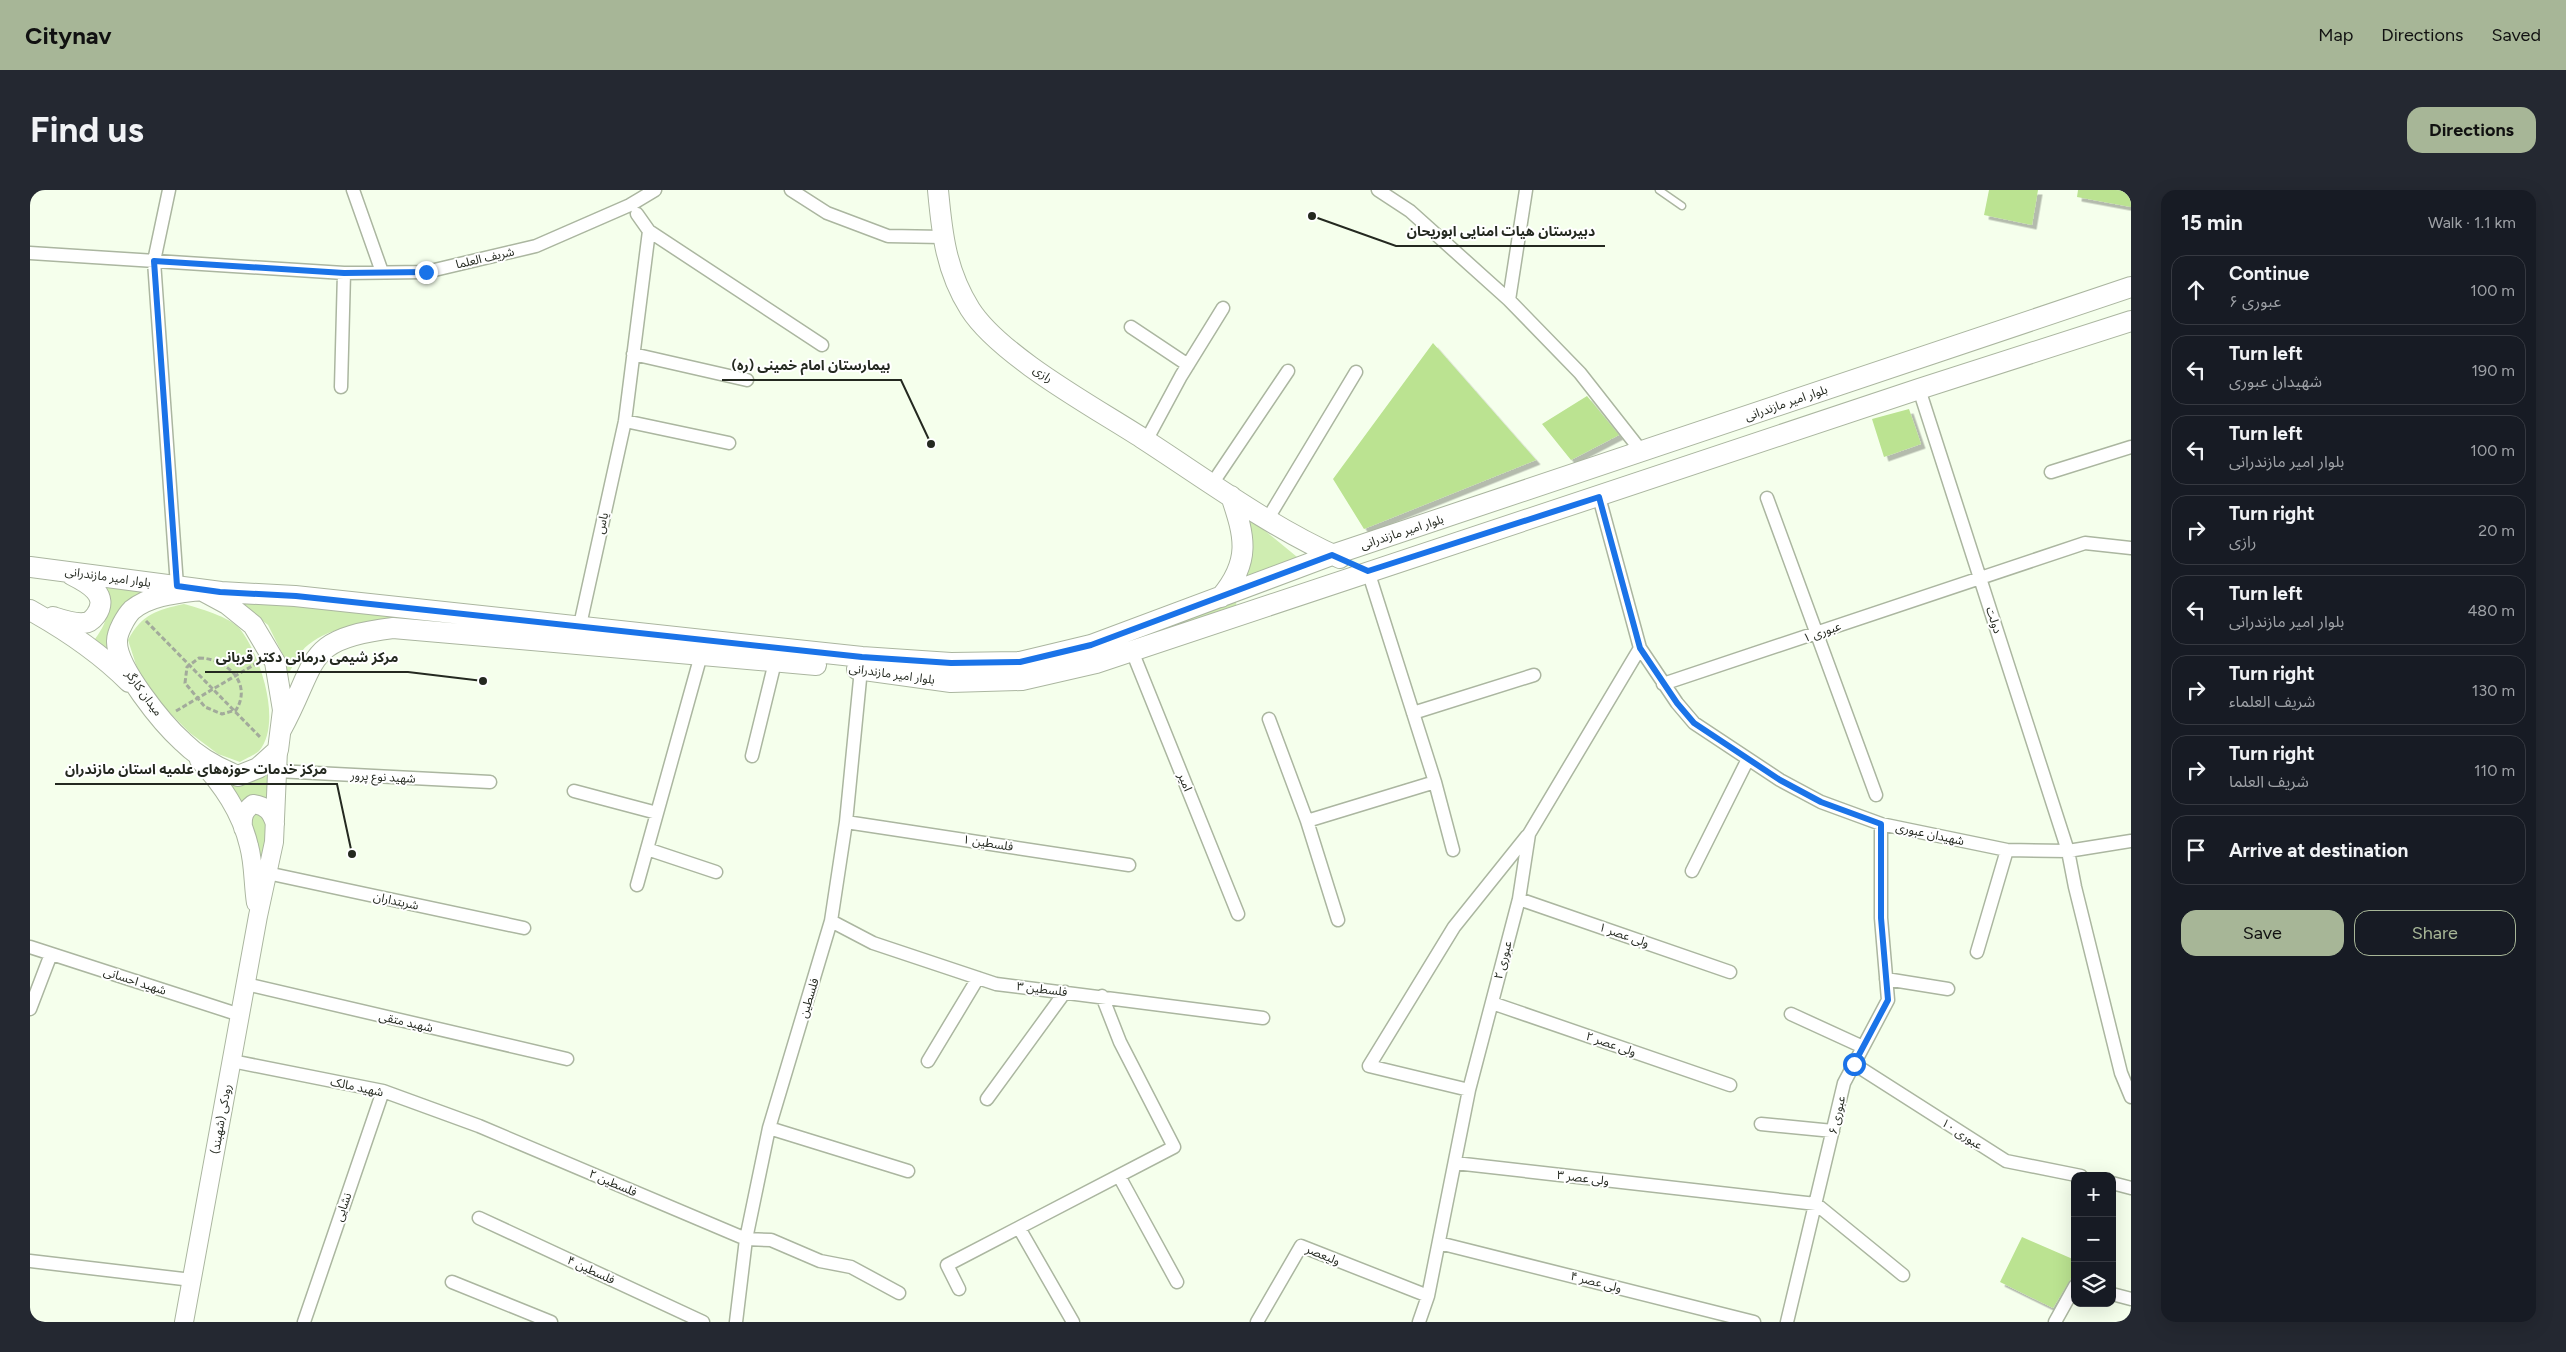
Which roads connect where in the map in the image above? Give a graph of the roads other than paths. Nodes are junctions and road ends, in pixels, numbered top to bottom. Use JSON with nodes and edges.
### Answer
{"nodes":[{"id":1,"x":169,"y":190,"type":"edge"},
{"id":2,"x":353,"y":190,"type":"edge"},
{"id":3,"x":655,"y":190,"type":"edge"},
{"id":4,"x":792,"y":190,"type":"edge"},
{"id":5,"x":938,"y":190,"type":"edge"},
{"id":6,"x":1378,"y":190,"type":"edge"},
{"id":7,"x":1526,"y":190,"type":"edge"},
{"id":8,"x":1659,"y":190,"type":"edge"},
{"id":9,"x":1682,"y":206,"type":"dead end"},
{"id":10,"x":637,"y":214,"type":"dead end"},
{"id":11,"x":649,"y":231,"type":"junction"},
{"id":12,"x":943,"y":237,"type":"junction"},
{"id":13,"x":30,"y":253,"type":"edge"},
{"id":14,"x":154,"y":261,"type":"junction"},
{"id":15,"x":382,"y":272,"type":"junction"},
{"id":16,"x":344,"y":273,"type":"junction"},
{"id":17,"x":2131,"y":287,"type":"edge"},
{"id":18,"x":1510,"y":300,"type":"junction"},
{"id":19,"x":1223,"y":308,"type":"dead end"},
{"id":20,"x":2131,"y":321,"type":"edge"},
{"id":21,"x":1130,"y":326,"type":"dead end"},
{"id":22,"x":822,"y":345,"type":"dead end"},
{"id":23,"x":633,"y":354,"type":"junction"},
{"id":24,"x":1188,"y":365,"type":"junction"},
{"id":25,"x":1288,"y":371,"type":"dead end"},
{"id":26,"x":1356,"y":372,"type":"dead end"},
{"id":27,"x":747,"y":380,"type":"dead end"},
{"id":28,"x":341,"y":387,"type":"dead end"},
{"id":29,"x":1919,"y":388,"type":"junction"},
{"id":30,"x":625,"y":422,"type":"junction"},
{"id":31,"x":1146,"y":441,"type":"junction"},
{"id":32,"x":730,"y":443,"type":"dead end"},
{"id":33,"x":2131,"y":446,"type":"edge"},
{"id":34,"x":1642,"y":452,"type":"junction"},
{"id":35,"x":2051,"y":472,"type":"dead end"},
{"id":36,"x":1212,"y":484,"type":"junction"},
{"id":37,"x":1231,"y":496,"type":"junction"},
{"id":38,"x":1599,"y":497,"type":"junction"},
{"id":39,"x":1767,"y":498,"type":"dead end"},
{"id":40,"x":1268,"y":520,"type":"junction"},
{"id":41,"x":2131,"y":548,"type":"edge"},
{"id":42,"x":1332,"y":555,"type":"junction"},
{"id":43,"x":30,"y":567,"type":"edge"},
{"id":44,"x":64,"y":571,"type":"junction"},
{"id":45,"x":1368,"y":571,"type":"junction"},
{"id":46,"x":1980,"y":578,"type":"junction"},
{"id":47,"x":177,"y":586,"type":"junction"},
{"id":48,"x":201,"y":590,"type":"junction"},
{"id":49,"x":1221,"y":597,"type":"junction"},
{"id":50,"x":31,"y":610,"type":"edge"},
{"id":51,"x":580,"y":625,"type":"junction"},
{"id":52,"x":1816,"y":634,"type":"junction"},
{"id":53,"x":1640,"y":648,"type":"junction"},
{"id":54,"x":1132,"y":651,"type":"junction"},
{"id":55,"x":701,"y":655,"type":"junction"},
{"id":56,"x":775,"y":662,"type":"junction"},
{"id":57,"x":861,"y":669,"type":"junction"},
{"id":58,"x":1534,"y":675,"type":"dead end"},
{"id":59,"x":1663,"y":684,"type":"junction"},
{"id":60,"x":149,"y":703,"type":"junction"},
{"id":61,"x":1413,"y":713,"type":"junction"},
{"id":62,"x":1269,"y":719,"type":"dead end"},
{"id":63,"x":281,"y":730,"type":"junction"},
{"id":64,"x":183,"y":742,"type":"junction"},
{"id":65,"x":752,"y":756,"type":"dead end"},
{"id":66,"x":276,"y":758,"type":"junction"},
{"id":67,"x":1748,"y":759,"type":"junction"},
{"id":68,"x":490,"y":782,"type":"dead end"},
{"id":69,"x":1435,"y":782,"type":"junction"},
{"id":70,"x":574,"y":791,"type":"dead end"},
{"id":71,"x":1876,"y":794,"type":"dead end"},
{"id":72,"x":657,"y":813,"type":"junction"},
{"id":73,"x":1307,"y":821,"type":"junction"},
{"id":74,"x":846,"y":822,"type":"junction"},
{"id":75,"x":275,"y":824,"type":"junction"},
{"id":76,"x":1881,"y":824,"type":"junction"},
{"id":77,"x":243,"y":828,"type":"junction"},
{"id":78,"x":1529,"y":834,"type":"junction"},
{"id":79,"x":2131,"y":841,"type":"edge"},
{"id":80,"x":647,"y":849,"type":"junction"},
{"id":81,"x":1453,"y":850,"type":"dead end"},
{"id":82,"x":2007,"y":850,"type":"junction"},
{"id":83,"x":2068,"y":852,"type":"junction"},
{"id":84,"x":1129,"y":865,"type":"dead end"},
{"id":85,"x":1692,"y":871,"type":"dead end"},
{"id":86,"x":716,"y":872,"type":"dead end"},
{"id":87,"x":267,"y":873,"type":"junction"},
{"id":88,"x":636,"y":885,"type":"dead end"},
{"id":89,"x":1519,"y":899,"type":"junction"},
{"id":90,"x":1238,"y":914,"type":"dead end"},
{"id":91,"x":258,"y":916,"type":"junction"},
{"id":92,"x":1338,"y":920,"type":"dead end"},
{"id":93,"x":831,"y":921,"type":"junction"},
{"id":94,"x":524,"y":928,"type":"dead end"},
{"id":95,"x":30,"y":947,"type":"edge"},
{"id":96,"x":1977,"y":952,"type":"dead end"},
{"id":97,"x":51,"y":954,"type":"junction"},
{"id":98,"x":1730,"y":972,"type":"dead end"},
{"id":99,"x":978,"y":978,"type":"junction"},
{"id":100,"x":1886,"y":979,"type":"junction"},
{"id":101,"x":246,"y":984,"type":"junction"},
{"id":102,"x":1948,"y":989,"type":"dead end"},
{"id":103,"x":1065,"y":992,"type":"junction"},
{"id":104,"x":1102,"y":996,"type":"junction"},
{"id":105,"x":1492,"y":1003,"type":"junction"},
{"id":106,"x":30,"y":1009,"type":"edge"},
{"id":107,"x":1791,"y":1014,"type":"dead end"},
{"id":108,"x":240,"y":1015,"type":"junction"},
{"id":109,"x":1263,"y":1018,"type":"dead end"},
{"id":110,"x":1863,"y":1046,"type":"junction"},
{"id":111,"x":566,"y":1059,"type":"dead end"},
{"id":112,"x":232,"y":1061,"type":"junction"},
{"id":113,"x":928,"y":1061,"type":"dead end"},
{"id":114,"x":1854,"y":1064,"type":"junction"},
{"id":115,"x":1730,"y":1085,"type":"dead end"},
{"id":116,"x":1469,"y":1090,"type":"junction"},
{"id":117,"x":383,"y":1091,"type":"junction"},
{"id":118,"x":2131,"y":1097,"type":"edge"},
{"id":119,"x":987,"y":1098,"type":"dead end"},
{"id":120,"x":1761,"y":1124,"type":"dead end"},
{"id":121,"x":479,"y":1126,"type":"joint"},
{"id":122,"x":769,"y":1128,"type":"junction"},
{"id":123,"x":1833,"y":1131,"type":"junction"},
{"id":124,"x":1455,"y":1163,"type":"junction"},
{"id":125,"x":908,"y":1171,"type":"dead end"},
{"id":126,"x":2071,"y":1174,"type":"edge"},
{"id":127,"x":1119,"y":1176,"type":"junction"},
{"id":128,"x":2116,"y":1184,"type":"edge"},
{"id":129,"x":2131,"y":1188,"type":"edge"},
{"id":130,"x":1816,"y":1204,"type":"junction"},
{"id":131,"x":479,"y":1218,"type":"dead end"},
{"id":132,"x":1018,"y":1228,"type":"junction"},
{"id":133,"x":746,"y":1239,"type":"junction"},
{"id":134,"x":1439,"y":1243,"type":"junction"},
{"id":135,"x":30,"y":1261,"type":"edge"},
{"id":136,"x":1903,"y":1275,"type":"dead end"},
{"id":137,"x":192,"y":1280,"type":"junction"},
{"id":138,"x":452,"y":1282,"type":"dead end"},
{"id":139,"x":1177,"y":1282,"type":"dead end"},
{"id":140,"x":959,"y":1289,"type":"dead end"},
{"id":141,"x":899,"y":1293,"type":"dead end"},
{"id":142,"x":2071,"y":1293,"type":"edge"},
{"id":143,"x":2116,"y":1295,"type":"edge"},
{"id":144,"x":1428,"y":1296,"type":"junction"},
{"id":145,"x":2131,"y":1299,"type":"edge"},
{"id":146,"x":184,"y":1322,"type":"edge"},
{"id":147,"x":304,"y":1322,"type":"edge"},
{"id":148,"x":551,"y":1322,"type":"edge"},
{"id":149,"x":703,"y":1322,"type":"edge"},
{"id":150,"x":736,"y":1322,"type":"edge"},
{"id":151,"x":1073,"y":1322,"type":"edge"},
{"id":152,"x":1257,"y":1322,"type":"edge"},
{"id":153,"x":1419,"y":1322,"type":"edge"},
{"id":154,"x":1754,"y":1322,"type":"edge"},
{"id":155,"x":1787,"y":1322,"type":"edge"},
{"id":156,"x":2054,"y":1322,"type":"edge"}],
"edges":[{"from":1,"to":14,"type":"street"},
{"from":2,"to":15,"type":"street"},
{"from":3,"to":15,"type":"street","name":"شریف العلما"},
{"from":4,"to":12,"type":"street"},
{"from":5,"to":12,"type":"main road","name":"رازی"},
{"from":6,"to":18,"type":"street"},
{"from":7,"to":18,"type":"street"},
{"from":8,"to":9,"type":"lane"},
{"from":10,"to":11,"type":"street"},
{"from":11,"to":22,"type":"street"},
{"from":11,"to":23,"type":"street","name":"یاس"},
{"from":12,"to":31,"type":"main road","name":"رازی"},
{"from":13,"to":14,"type":"street","name":"شریف العلما"},
{"from":14,"to":16,"type":"street","name":"شریف العلما"},
{"from":14,"to":47,"type":"street"},
{"from":15,"to":16,"type":"street","name":"شریف العلما"},
{"from":16,"to":28,"type":"street"},
{"from":17,"to":34,"type":"main road","name":"بلوار امیر مازندرانی"},
{"from":18,"to":34,"type":"street"},
{"from":19,"to":24,"type":"street"},
{"from":20,"to":29,"type":"main road","name":"بلوار امیر مازندرانی"},
{"from":21,"to":24,"type":"street"},
{"from":23,"to":27,"type":"street"},
{"from":23,"to":30,"type":"street","name":"یاس"},
{"from":24,"to":31,"type":"street"},
{"from":25,"to":36,"type":"street"},
{"from":26,"to":40,"type":"street"},
{"from":29,"to":38,"type":"main road","name":"بلوار امیر مازندرانی"},
{"from":29,"to":46,"type":"street","name":"دولت"},
{"from":30,"to":32,"type":"street"},
{"from":30,"to":51,"type":"street","name":"یاس"},
{"from":31,"to":36,"type":"main road","name":"رازی"},
{"from":33,"to":35,"type":"street"},
{"from":34,"to":42,"type":"main road","name":"بلوار امیر مازندرانی"},
{"from":36,"to":37,"type":"main road","name":"رازی"},
{"from":37,"to":40,"type":"main road","name":"رازی"},
{"from":37,"to":49,"type":"main road"},
{"from":38,"to":45,"type":"main road","name":"بلوار امیر مازندرانی"},
{"from":38,"to":53,"type":"street","name":"شهیدان عبوری"},
{"from":39,"to":52,"type":"street"},
{"from":40,"to":42,"type":"main road","name":"رازی"},
{"from":41,"to":46,"type":"street","name":"عبوری ۱"},
{"from":42,"to":45,"type":"main road","name":"رازی"},
{"from":42,"to":49,"type":"main road","name":"بلوار امیر مازندرانی"},
{"from":43,"to":44,"type":"main road","name":"بلوار امیر مازندرانی"},
{"from":44,"to":47,"type":"main road","name":"بلوار امیر مازندرانی"},
{"from":44,"to":50,"type":"main road"},
{"from":45,"to":54,"type":"main road","name":"بلوار امیر مازندرانی"},
{"from":45,"to":61,"type":"street"},
{"from":46,"to":52,"type":"street","name":"عبوری ۱"},
{"from":46,"to":83,"type":"street","name":"دولت"},
{"from":47,"to":48,"type":"main road","name":"بلوار امیر مازندرانی"},
{"from":48,"to":51,"type":"main road","name":"بلوار امیر مازندرانی"},
{"from":48,"to":60,"type":"main road","name":"میدان کارگر"},
{"from":48,"to":63,"type":"main road"},
{"from":49,"to":51,"type":"main road","name":"بلوار امیر مازندرانی"},
{"from":50,"to":60,"type":"main road"},
{"from":52,"to":59,"type":"street","name":"عبوری ۱"},
{"from":52,"to":71,"type":"street"},
{"from":53,"to":59,"type":"street","name":"شهیدان عبوری"},
{"from":53,"to":78,"type":"street","name":"عبوری ۲"},
{"from":54,"to":57,"type":"main road","name":"بلوار امیر مازندرانی"},
{"from":54,"to":90,"type":"street","name":"امیر"},
{"from":55,"to":56,"type":"main road","name":"بلوار امیر مازندرانی"},
{"from":55,"to":63,"type":"main road","name":"بلوار امیر مازندرانی"},
{"from":55,"to":72,"type":"street"},
{"from":56,"to":57,"type":"main road","name":"بلوار امیر مازندرانی"},
{"from":56,"to":65,"type":"street"},
{"from":57,"to":74,"type":"street","name":"فلسطین"},
{"from":58,"to":61,"type":"street"},
{"from":59,"to":67,"type":"street","name":"شهیدان عبوری"},
{"from":60,"to":64,"type":"main road","name":"میدان کارگر"},
{"from":61,"to":69,"type":"street"},
{"from":62,"to":73,"type":"street"},
{"from":63,"to":66,"type":"main road"},
{"from":64,"to":66,"type":"main road","name":"میدان کارگر"},
{"from":64,"to":77,"type":"main road","name":"رودکی (شهبند)"},
{"from":66,"to":68,"type":"street","name":"شهید نوع پرور"},
{"from":66,"to":75,"type":"main road","name":"رودکی (شهبند)"},
{"from":67,"to":76,"type":"street","name":"شهیدان عبوری"},
{"from":67,"to":85,"type":"street"},
{"from":69,"to":73,"type":"street"},
{"from":69,"to":81,"type":"street"},
{"from":70,"to":72,"type":"street"},
{"from":72,"to":80,"type":"street"},
{"from":73,"to":92,"type":"street"},
{"from":74,"to":84,"type":"street","name":"فلسطین ۱"},
{"from":74,"to":93,"type":"street","name":"فلسطین"},
{"from":75,"to":77,"type":"main road"},
{"from":75,"to":87,"type":"main road","name":"رودکی (شهبند)"},
{"from":76,"to":82,"type":"street","name":"شهیدان عبوری"},
{"from":76,"to":100,"type":"street","name":"عبوری ۶"},
{"from":77,"to":91,"type":"main road","name":"رودکی (شهبند)"},
{"from":78,"to":89,"type":"street","name":"عبوری ۲"},
{"from":78,"to":116,"type":"street"},
{"from":79,"to":83,"type":"street","name":"شهیدان عبوری"},
{"from":80,"to":86,"type":"street"},
{"from":80,"to":88,"type":"street"},
{"from":82,"to":83,"type":"street","name":"شهیدان عبوری"},
{"from":82,"to":96,"type":"street"},
{"from":83,"to":118,"type":"street"},
{"from":87,"to":91,"type":"main road","name":"رودکی (شهبند)"},
{"from":87,"to":94,"type":"street","name":"شربتداران"},
{"from":89,"to":98,"type":"street","name":"ولی عصر ۱"},
{"from":89,"to":105,"type":"street","name":"عبوری ۲"},
{"from":91,"to":101,"type":"main road","name":"رودکی (شهبند)"},
{"from":93,"to":99,"type":"street","name":"فلسطین ۳"},
{"from":93,"to":122,"type":"street","name":"فلسطین"},
{"from":95,"to":97,"type":"street","name":"شهید احسانی"},
{"from":97,"to":106,"type":"street"},
{"from":97,"to":108,"type":"street","name":"شهید احسانی"},
{"from":99,"to":103,"type":"street","name":"فلسطین ۳"},
{"from":99,"to":113,"type":"street"},
{"from":100,"to":102,"type":"street"},
{"from":100,"to":110,"type":"street","name":"عبوری ۶"},
{"from":101,"to":108,"type":"main road","name":"رودکی (شهبند)"},
{"from":101,"to":111,"type":"street","name":"شهید متقی"},
{"from":103,"to":104,"type":"street","name":"فلسطین ۳"},
{"from":103,"to":119,"type":"street"},
{"from":104,"to":109,"type":"street","name":"فلسطین ۳"},
{"from":104,"to":127,"type":"street"},
{"from":105,"to":115,"type":"street","name":"ولی عصر ۲"},
{"from":105,"to":116,"type":"street","name":"عبوری ۲"},
{"from":107,"to":110,"type":"street"},
{"from":108,"to":112,"type":"main road","name":"رودکی (شهبند)"},
{"from":110,"to":114,"type":"street","name":"عبوری ۶"},
{"from":112,"to":117,"type":"street","name":"شهید مالک"},
{"from":112,"to":137,"type":"main road","name":"رودکی (شهبند)"},
{"from":114,"to":123,"type":"street","name":"عبوری ۶"},
{"from":114,"to":126,"type":"street","name":"عبوری ۱۰"},
{"from":116,"to":124,"type":"street","name":"عبوری ۲"},
{"from":117,"to":121,"type":"street","name":"شهید مالک"},
{"from":117,"to":147,"type":"street","name":"نشایی"},
{"from":120,"to":123,"type":"street"},
{"from":121,"to":133,"type":"street","name":"فلسطین ۲"},
{"from":122,"to":125,"type":"street"},
{"from":122,"to":133,"type":"street","name":"فلسطین"},
{"from":123,"to":130,"type":"street","name":"عبوری ۶"},
{"from":124,"to":130,"type":"street","name":"ولی عصر ۳"},
{"from":124,"to":134,"type":"street","name":"عبوری ۲"},
{"from":127,"to":132,"type":"street"},
{"from":127,"to":139,"type":"street"},
{"from":128,"to":129,"type":"street"},
{"from":130,"to":136,"type":"street"},
{"from":130,"to":155,"type":"street","name":"عبوری ۶"},
{"from":131,"to":149,"type":"street","name":"فلسطین ۴"},
{"from":132,"to":140,"type":"street"},
{"from":132,"to":151,"type":"street"},
{"from":133,"to":141,"type":"street"},
{"from":133,"to":150,"type":"street","name":"فلسطین"},
{"from":134,"to":144,"type":"street","name":"عبوری ۲"},
{"from":134,"to":154,"type":"street","name":"ولی عصر ۴"},
{"from":135,"to":137,"type":"street"},
{"from":137,"to":146,"type":"main road","name":"رودکی (شهبند)"},
{"from":138,"to":148,"type":"street"},
{"from":142,"to":156,"type":"street"},
{"from":143,"to":145,"type":"street"},
{"from":144,"to":152,"type":"street","name":"ولیعصر"},
{"from":144,"to":153,"type":"street","name":"عبوری ۲"}]}
